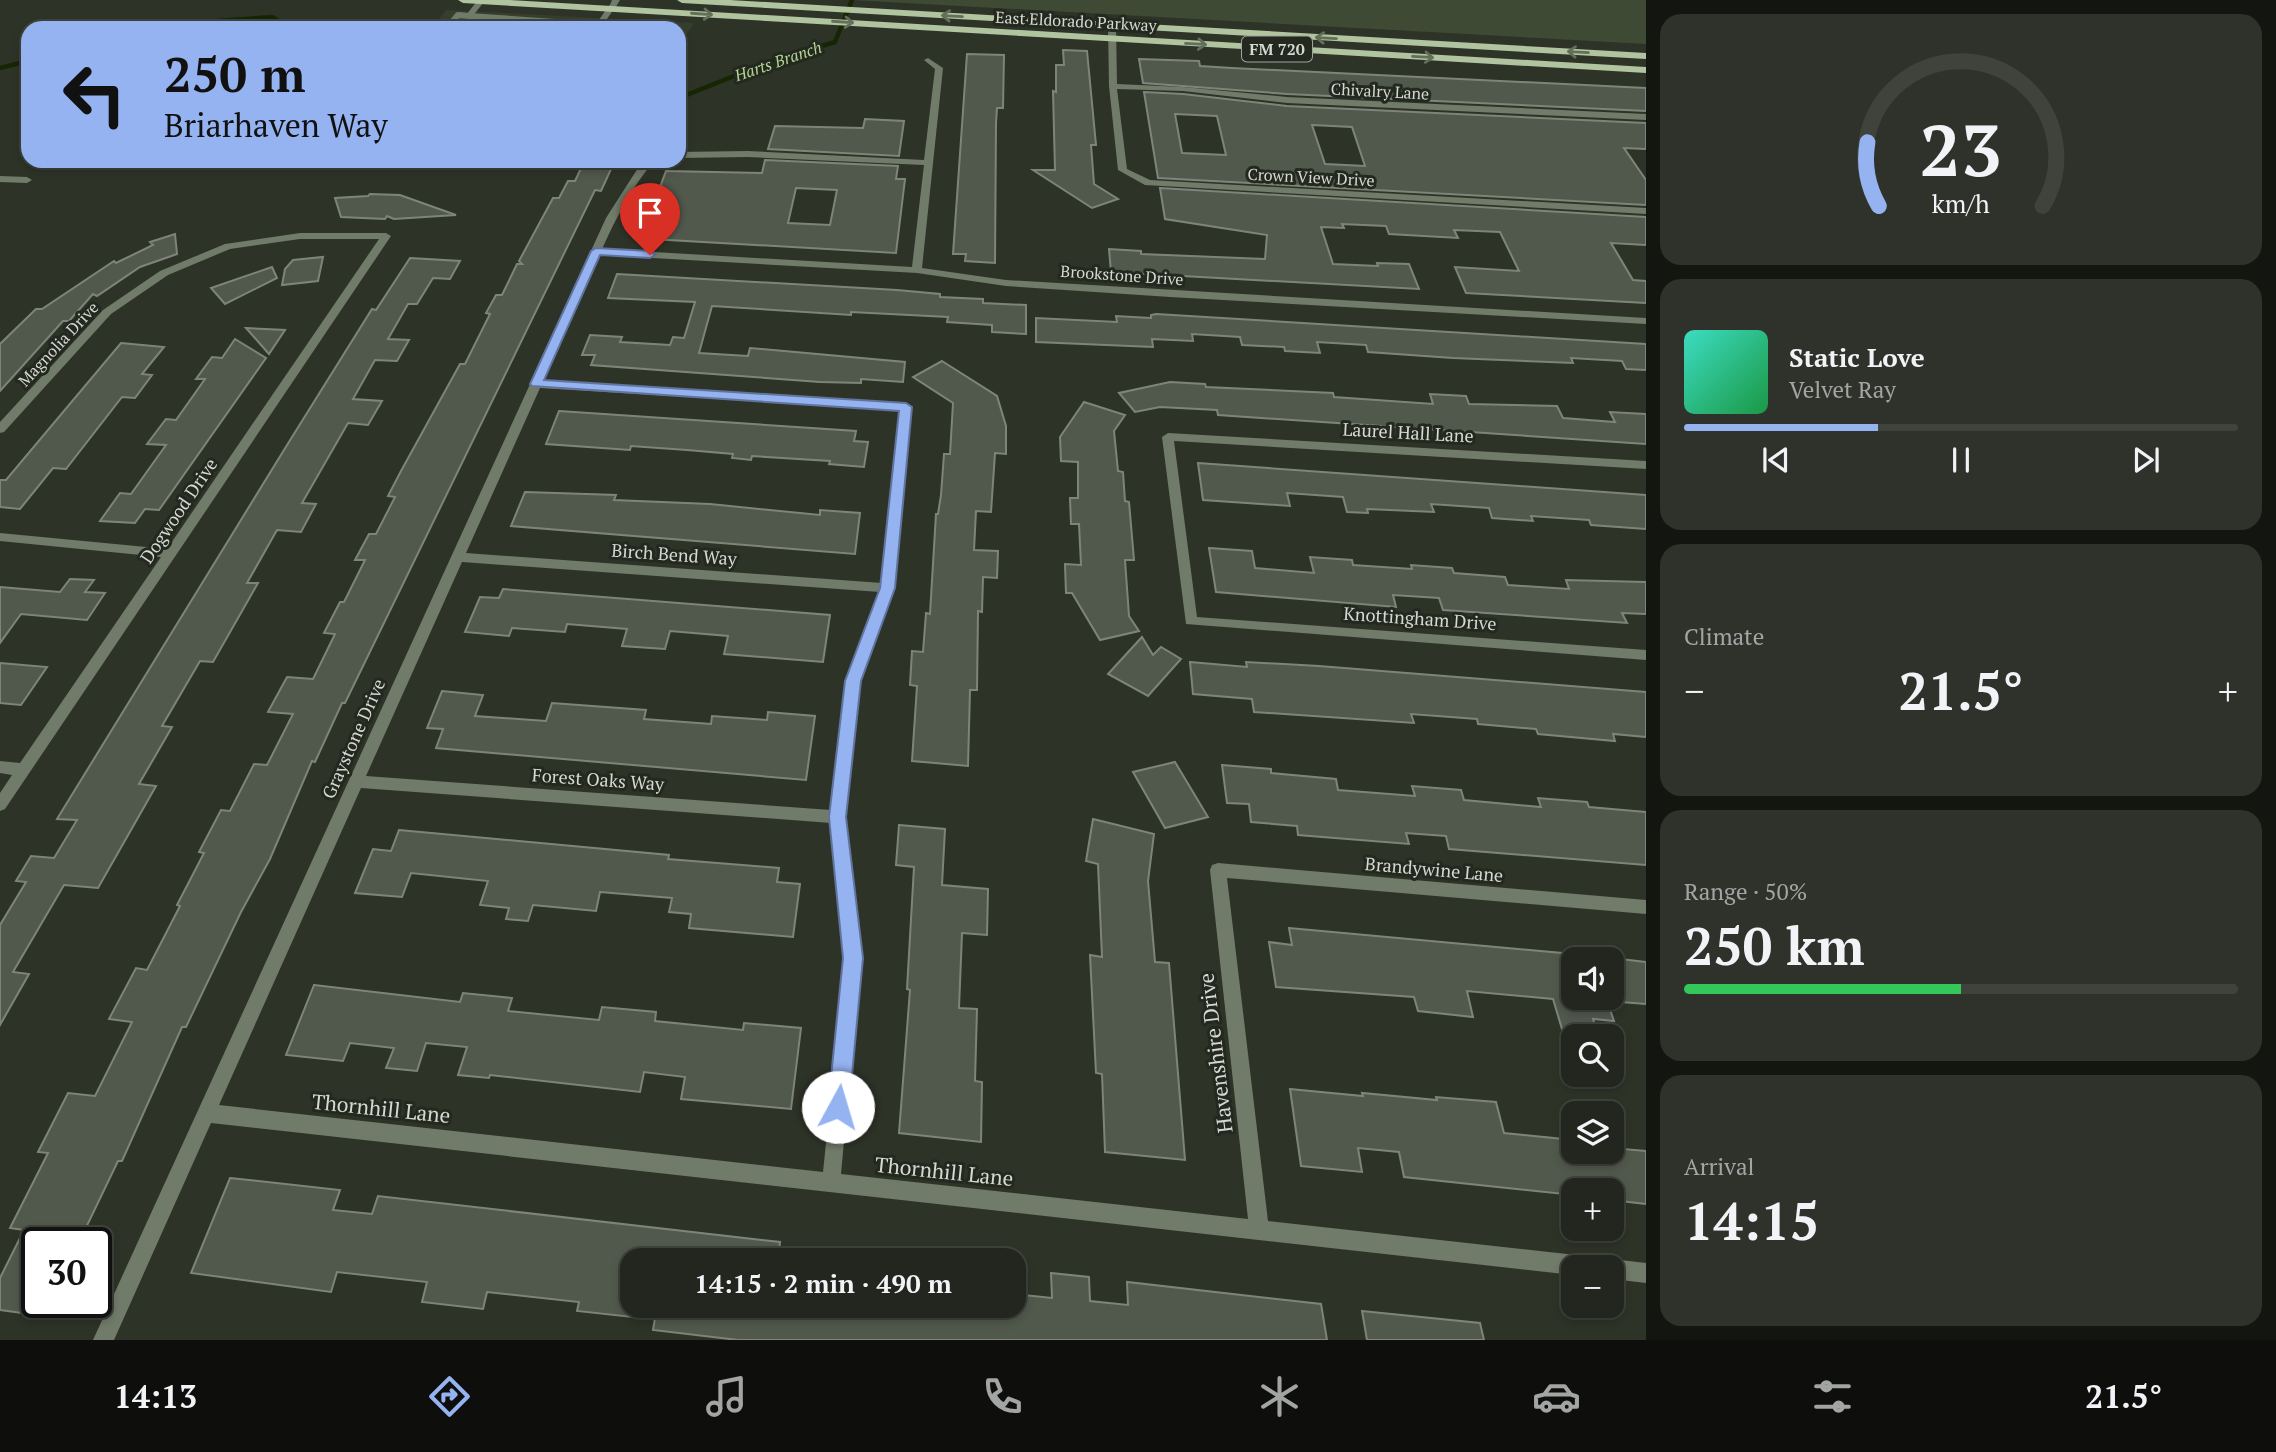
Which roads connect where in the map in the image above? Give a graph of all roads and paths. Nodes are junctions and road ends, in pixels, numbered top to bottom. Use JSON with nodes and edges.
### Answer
{"nodes":[{"id":1,"x":463,"y":0,"type":"edge"},
{"id":2,"x":674,"y":0,"type":"edge"},
{"id":3,"x":481,"y":1,"type":"edge"},
{"id":4,"x":727,"y":1,"type":"edge"},
{"id":5,"x":613,"y":4,"type":"edge"},
{"id":6,"x":468,"y":16,"type":"junction"},
{"id":7,"x":453,"y":21,"type":"edge"},
{"id":8,"x":510,"y":21,"type":"edge"},
{"id":9,"x":602,"y":21,"type":"edge"},
{"id":10,"x":1112,"y":25,"type":"junction"},
{"id":11,"x":1113,"y":39,"type":"junction"},
{"id":12,"x":1646,"y":56,"type":"edge"},
{"id":13,"x":928,"y":60,"type":"dead end"},
{"id":14,"x":1646,"y":70,"type":"edge"},
{"id":15,"x":1113,"y":86,"type":"junction"},
{"id":16,"x":1646,"y":117,"type":"edge"},
{"id":17,"x":686,"y":155,"type":"edge"},
{"id":18,"x":929,"y":163,"type":"junction"},
{"id":19,"x":642,"y":168,"type":"edge"},
{"id":20,"x":0,"y":179,"type":"edge"},
{"id":21,"x":27,"y":180,"type":"dead end"},
{"id":22,"x":1646,"y":211,"type":"edge"},
{"id":23,"x":386,"y":236,"type":"joint"},
{"id":24,"x":596,"y":251,"type":"junction"},
{"id":25,"x":916,"y":270,"type":"junction"},
{"id":26,"x":1646,"y":321,"type":"edge"},
{"id":27,"x":536,"y":384,"type":"junction"},
{"id":28,"x":0,"y":429,"type":"edge"},
{"id":29,"x":1646,"y":465,"type":"edge"},
{"id":30,"x":0,"y":537,"type":"edge"},
{"id":31,"x":172,"y":554,"type":"junction"},
{"id":32,"x":458,"y":557,"type":"junction"},
{"id":33,"x":888,"y":588,"type":"junction"},
{"id":34,"x":1191,"y":621,"type":"joint"},
{"id":35,"x":1646,"y":655,"type":"edge"},
{"id":36,"x":0,"y":767,"type":"edge"},
{"id":37,"x":24,"y":770,"type":"junction"},
{"id":38,"x":356,"y":781,"type":"junction"},
{"id":39,"x":0,"y":805,"type":"edge"},
{"id":40,"x":838,"y":817,"type":"junction"},
{"id":41,"x":1218,"y":870,"type":"joint"},
{"id":42,"x":1646,"y":907,"type":"edge"},
{"id":43,"x":206,"y":1113,"type":"junction"},
{"id":44,"x":831,"y":1182,"type":"junction"},
{"id":45,"x":1259,"y":1230,"type":"junction"},
{"id":46,"x":1561,"y":1263,"type":"edge"},
{"id":47,"x":1624,"y":1270,"type":"edge"},
{"id":48,"x":1646,"y":1273,"type":"edge"},
{"id":49,"x":103,"y":1340,"type":"edge"}],
"edges":[{"from":1,"to":3,"type":"main road","name":"East Eldorado Parkway","number":"FM 720"},
{"from":2,"to":4,"type":"main road","name":"East Eldorado Parkway","number":"FM 720"},
{"from":3,"to":5,"type":"main road","name":"East Eldorado Parkway","number":"FM 720"},
{"from":3,"to":6,"type":"lane"},
{"from":10,"to":4,"type":"main road","name":"East Eldorado Parkway","number":"FM 720","one_way":true},
{"from":5,"to":9,"type":"lane"},
{"from":5,"to":11,"type":"main road","name":"East Eldorado Parkway","number":"FM 720","one_way":true},
{"from":6,"to":7,"type":"lane"},
{"from":6,"to":8,"type":"lane"},
{"from":10,"to":11,"type":"street","name":"Crown View Drive"},
{"from":12,"to":10,"type":"main road","name":"East Eldorado Parkway","number":"FM 720","one_way":true},
{"from":11,"to":14,"type":"main road","name":"East Eldorado Parkway","number":"FM 720","one_way":true},
{"from":11,"to":15,"type":"street","name":"Crown View Drive"},
{"from":13,"to":18,"type":"street"},
{"from":15,"to":16,"type":"street","name":"Chivalry Lane"},
{"from":15,"to":22,"type":"street","name":"Crown View Drive"},
{"from":17,"to":18,"type":"street"},
{"from":18,"to":25,"type":"street"},
{"from":19,"to":24,"type":"street","name":"Graystone Drive"},
{"from":20,"to":21,"type":"street"},
{"from":23,"to":28,"type":"street","name":"Magnolia Drive"},
{"from":23,"to":31,"type":"street","name":"Dogwood Drive"},
{"from":24,"to":25,"type":"street","name":"Brookstone Drive"},
{"from":24,"to":27,"type":"street","name":"Graystone Drive"},
{"from":25,"to":26,"type":"street","name":"Brookstone Drive"},
{"from":27,"to":32,"type":"street","name":"Graystone Drive"},
{"from":27,"to":33,"type":"street"},
{"from":29,"to":34,"type":"street","name":"Laurel Hall Lane"},
{"from":30,"to":31,"type":"street"},
{"from":31,"to":37,"type":"street","name":"Dogwood Drive"},
{"from":32,"to":33,"type":"street","name":"Birch Bend Way"},
{"from":32,"to":38,"type":"street","name":"Graystone Drive"},
{"from":33,"to":40,"type":"street"},
{"from":34,"to":35,"type":"street","name":"Knottingham Drive"},
{"from":36,"to":37,"type":"street"},
{"from":37,"to":39,"type":"street","name":"Dogwood Drive"},
{"from":38,"to":40,"type":"street","name":"Forest Oaks Way"},
{"from":38,"to":43,"type":"street","name":"Graystone Drive"},
{"from":40,"to":44,"type":"street"},
{"from":41,"to":42,"type":"street","name":"Brandywine Lane"},
{"from":41,"to":45,"type":"street","name":"Havenshire Drive"},
{"from":43,"to":44,"type":"street","name":"Thornhill Lane"},
{"from":43,"to":49,"type":"street","name":"Graystone Drive"},
{"from":44,"to":45,"type":"street","name":"Thornhill Lane"},
{"from":45,"to":46,"type":"street","name":"Thornhill Lane"},
{"from":47,"to":48,"type":"street"}]}
